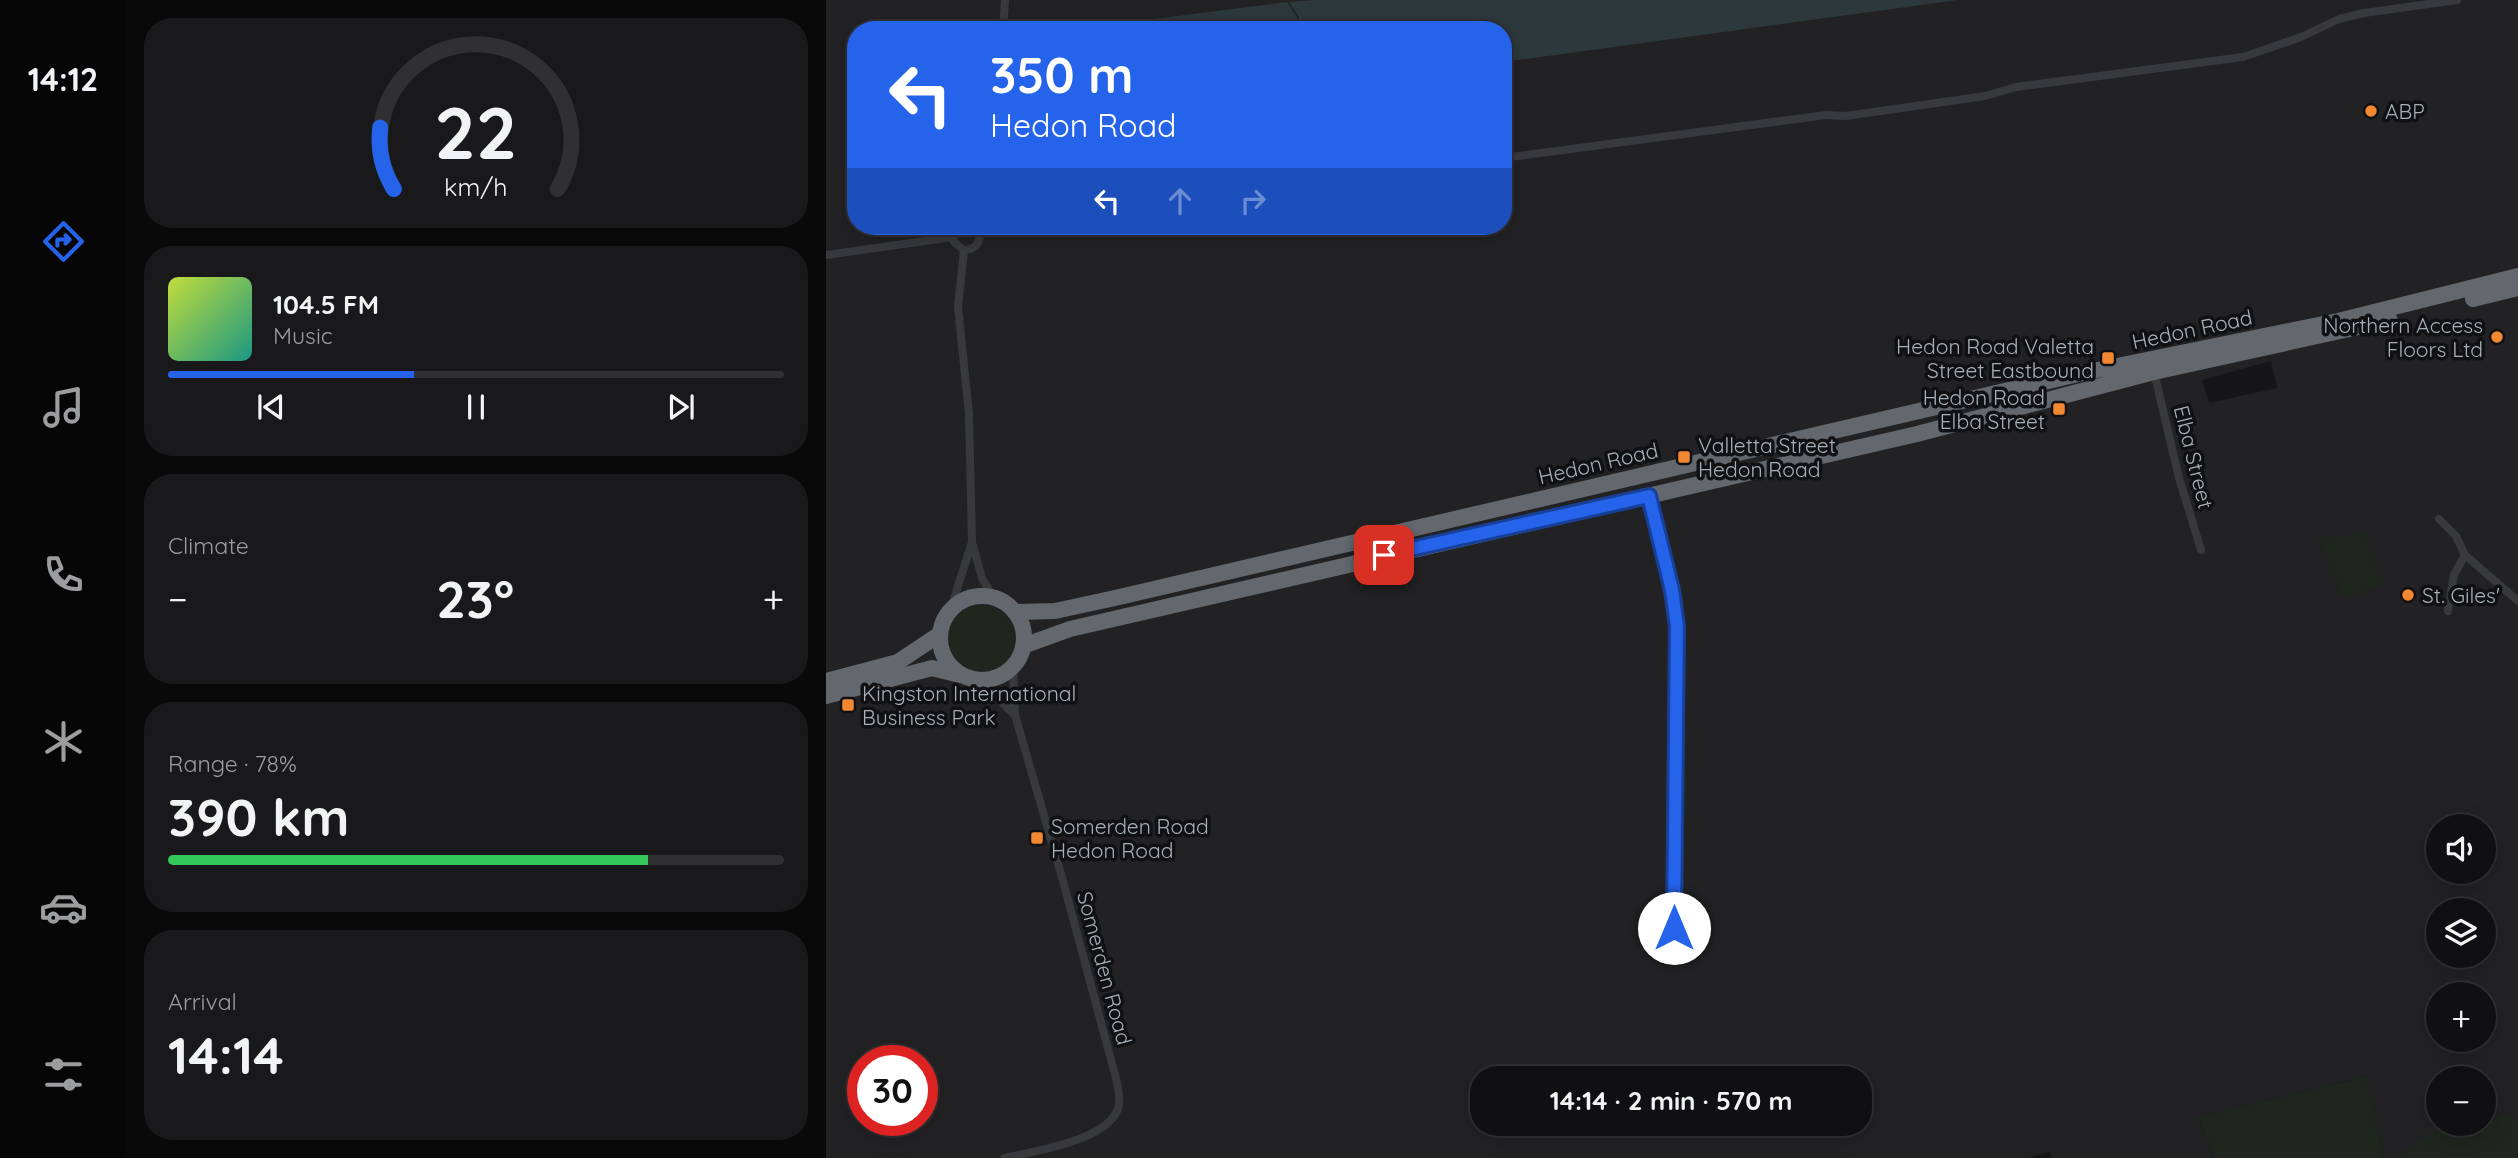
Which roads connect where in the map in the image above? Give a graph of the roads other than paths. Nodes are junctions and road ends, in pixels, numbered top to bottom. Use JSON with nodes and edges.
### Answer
{"nodes":[{"id":1,"x":1005,"y":0,"type":"edge"},
{"id":2,"x":2457,"y":0,"type":"edge"},
{"id":3,"x":1004,"y":21,"type":"edge"},
{"id":4,"x":1512,"y":157,"type":"edge"},
{"id":5,"x":980,"y":235,"type":"edge"},
{"id":6,"x":953,"y":237,"type":"joint"},
{"id":7,"x":964,"y":250,"type":"junction"},
{"id":8,"x":826,"y":255,"type":"edge"},
{"id":9,"x":2518,"y":276,"type":"edge"},
{"id":10,"x":2518,"y":288,"type":"edge"},
{"id":11,"x":2154,"y":372,"type":"junction"},
{"id":12,"x":1649,"y":496,"type":"junction"},
{"id":13,"x":2439,"y":519,"type":"dead end"},
{"id":14,"x":972,"y":542,"type":"junction"},
{"id":15,"x":2200,"y":550,"type":"dead end"},
{"id":16,"x":2465,"y":555,"type":"junction"},
{"id":17,"x":994,"y":598,"type":"junction"},
{"id":18,"x":2518,"y":601,"type":"edge"},
{"id":19,"x":950,"y":611,"type":"junction"},
{"id":20,"x":2448,"y":611,"type":"dead end"},
{"id":21,"x":1014,"y":612,"type":"junction"},
{"id":22,"x":940,"y":634,"type":"junction"},
{"id":23,"x":1023,"y":646,"type":"junction"},
{"id":24,"x":1013,"y":667,"type":"junction"},
{"id":25,"x":962,"y":676,"type":"junction"},
{"id":26,"x":826,"y":681,"type":"edge"},
{"id":27,"x":979,"y":681,"type":"junction"},
{"id":28,"x":826,"y":696,"type":"edge"},
{"id":29,"x":1015,"y":715,"type":"junction"},
{"id":30,"x":1674,"y":932,"type":"dead end"},
{"id":31,"x":1006,"y":1158,"type":"edge"}],
"edges":[{"from":1,"to":3,"type":"street"},
{"from":2,"to":4,"type":"street"},
{"from":5,"to":7,"type":"street"},
{"from":6,"to":7,"type":"street"},
{"from":6,"to":8,"type":"street"},
{"from":7,"to":14,"type":"street"},
{"from":9,"to":21,"type":"highway","name":"Hedon Road"},
{"from":10,"to":11,"type":"highway","name":"Hedon Road"},
{"from":11,"to":12,"type":"highway","name":"Hedon Road"},
{"from":11,"to":15,"type":"street","name":"Elba Street"},
{"from":12,"to":23,"type":"highway","name":"Hedon Road"},
{"from":12,"to":30,"type":"street"},
{"from":13,"to":16,"type":"street"},
{"from":14,"to":17,"type":"street"},
{"from":14,"to":19,"type":"street"},
{"from":16,"to":18,"type":"street"},
{"from":16,"to":20,"type":"street"},
{"from":17,"to":19,"type":"highway"},
{"from":17,"to":21,"type":"highway"},
{"from":19,"to":22,"type":"highway"},
{"from":21,"to":23,"type":"highway"},
{"from":22,"to":25,"type":"highway"},
{"from":22,"to":26,"type":"highway"},
{"from":23,"to":24,"type":"highway"},
{"from":24,"to":27,"type":"highway"},
{"from":24,"to":29,"type":"street","name":"Somerden Road"},
{"from":25,"to":27,"type":"highway"},
{"from":25,"to":28,"type":"highway"},
{"from":27,"to":29,"type":"street"},
{"from":29,"to":31,"type":"street","name":"Somerden Road"}]}
